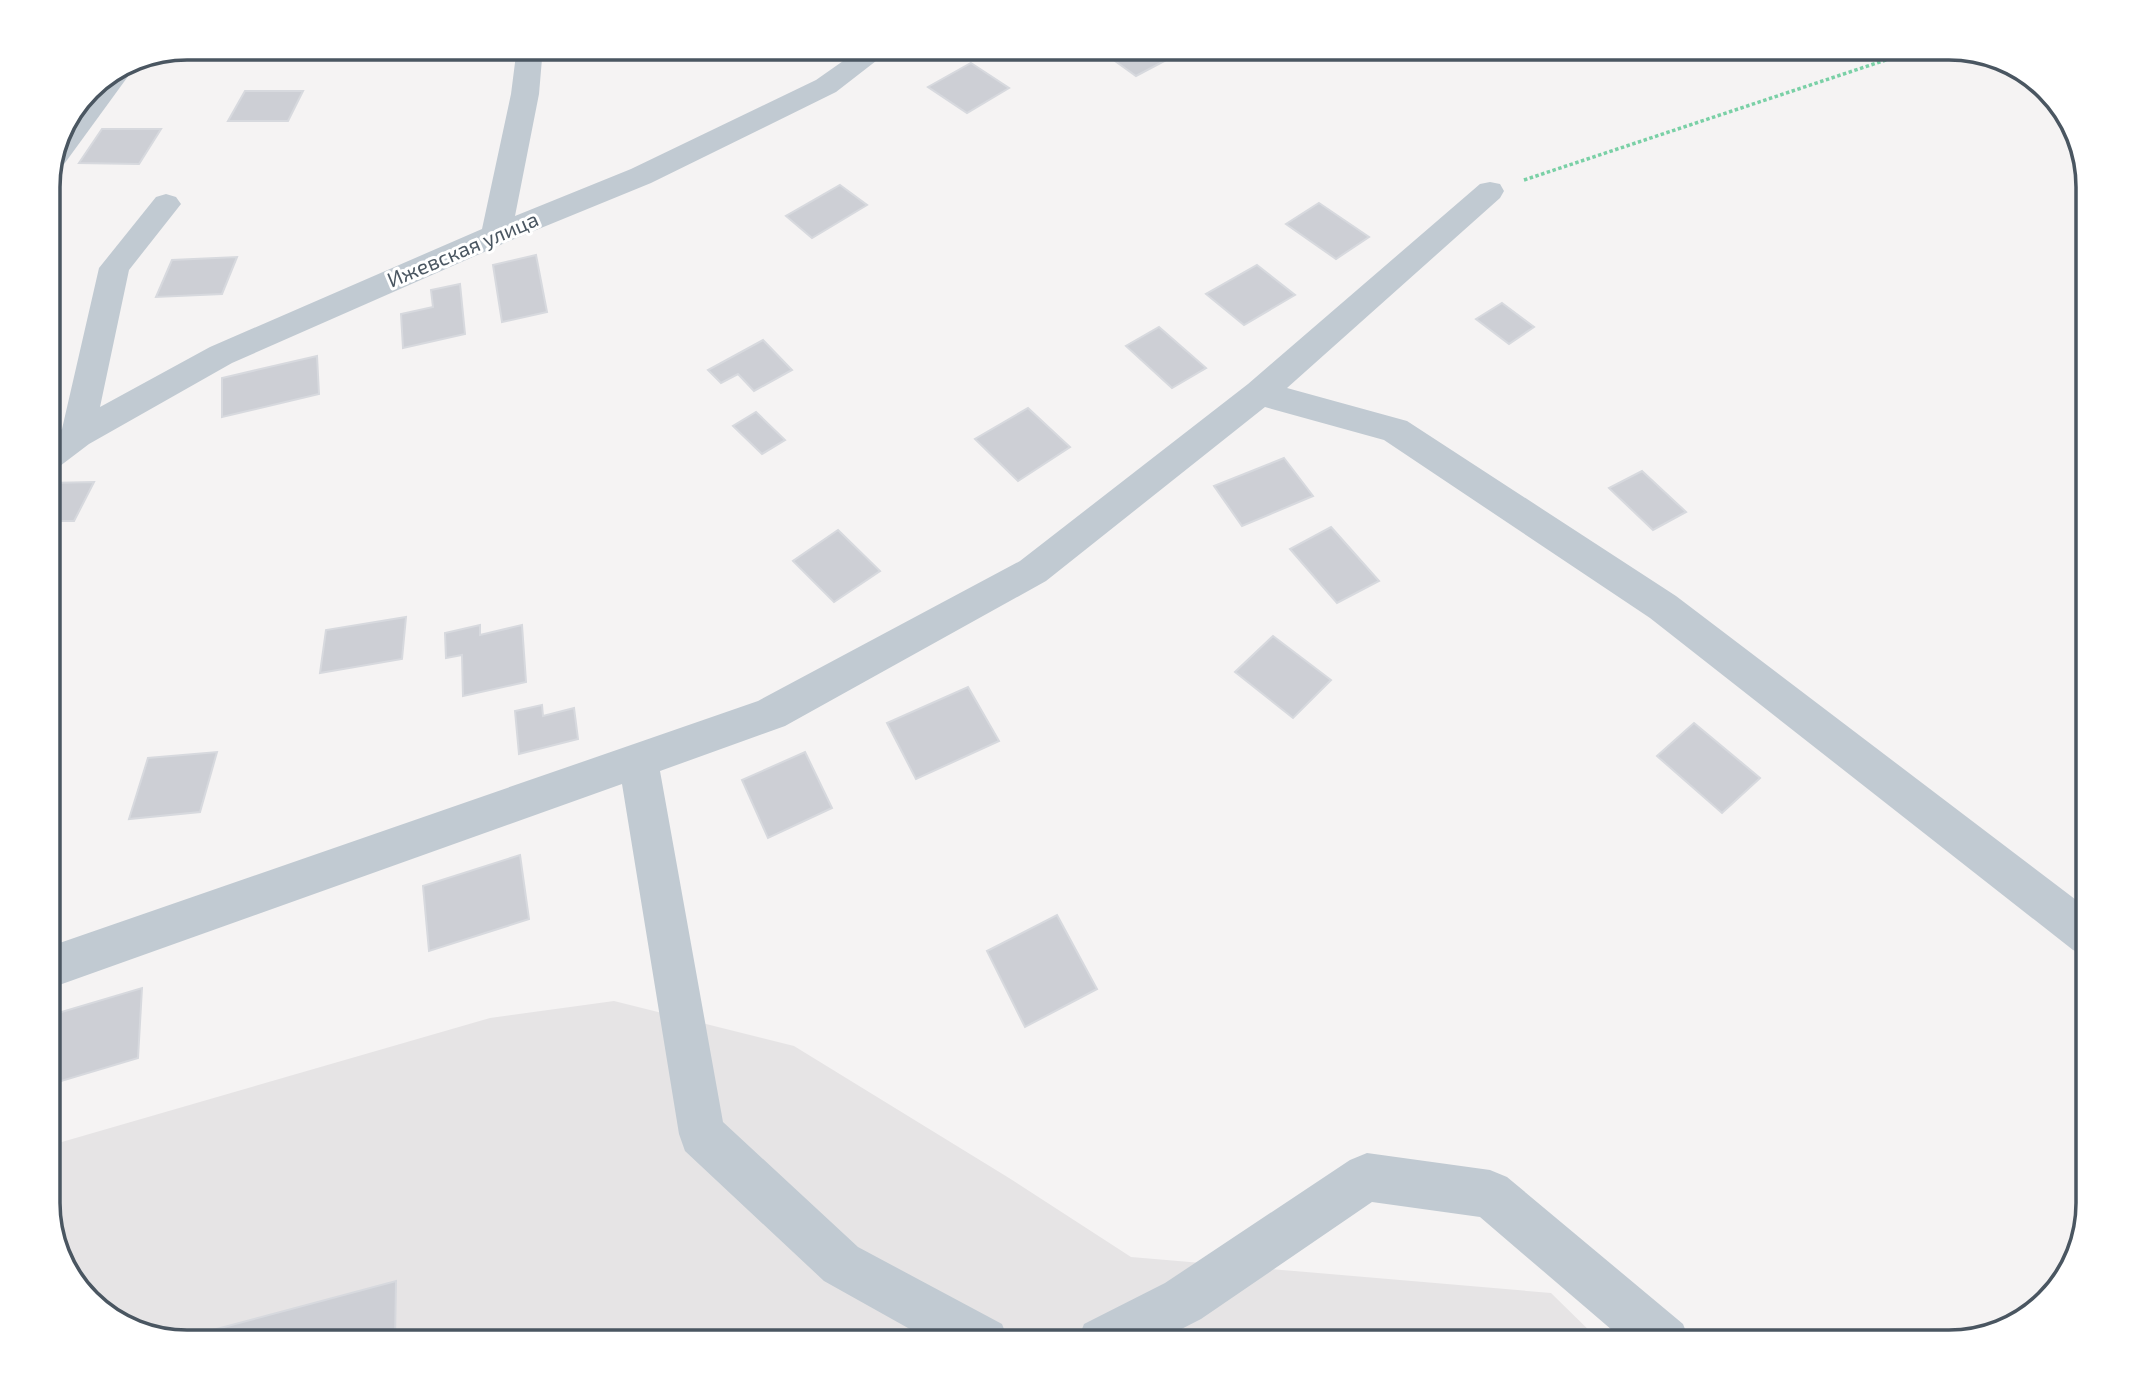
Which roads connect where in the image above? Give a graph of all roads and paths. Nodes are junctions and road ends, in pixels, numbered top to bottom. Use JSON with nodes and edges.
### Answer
{"nodes":[{"id":1,"x":529,"y":60,"type":"edge"},
{"id":2,"x":863,"y":60,"type":"edge"},
{"id":3,"x":1886,"y":60,"type":"edge"},
{"id":4,"x":105,"y":90,"type":"edge"},
{"id":5,"x":70,"y":136,"type":"edge"},
{"id":6,"x":1490,"y":191,"type":"joint"},
{"id":7,"x":166,"y":204,"type":"dead end"},
{"id":8,"x":496,"y":235,"type":"junction"},
{"id":9,"x":1260,"y":393,"type":"junction"},
{"id":10,"x":78,"y":435,"type":"junction"},
{"id":11,"x":60,"y":448,"type":"edge"},
{"id":12,"x":638,"y":760,"type":"junction"},
{"id":13,"x":2076,"y":926,"type":"edge"},
{"id":14,"x":60,"y":964,"type":"edge"},
{"id":15,"x":962,"y":1330,"type":"edge"},
{"id":16,"x":1125,"y":1330,"type":"edge"},
{"id":17,"x":1651,"y":1330,"type":"edge"}],
"edges":[{"from":1,"to":8,"type":"street"},
{"from":2,"to":8,"type":"street","name":"Ижевская улица"},
{"from":3,"to":6,"type":"path"},
{"from":4,"to":5,"type":"street"},
{"from":6,"to":9,"type":"street"},
{"from":7,"to":10,"type":"street"},
{"from":8,"to":10,"type":"street","name":"Ижевская улица"},
{"from":9,"to":12,"type":"street"},
{"from":9,"to":13,"type":"street"},
{"from":10,"to":11,"type":"street","name":"Ижевская улица"},
{"from":12,"to":14,"type":"street"},
{"from":12,"to":15,"type":"street"},
{"from":16,"to":17,"type":"street"}]}
